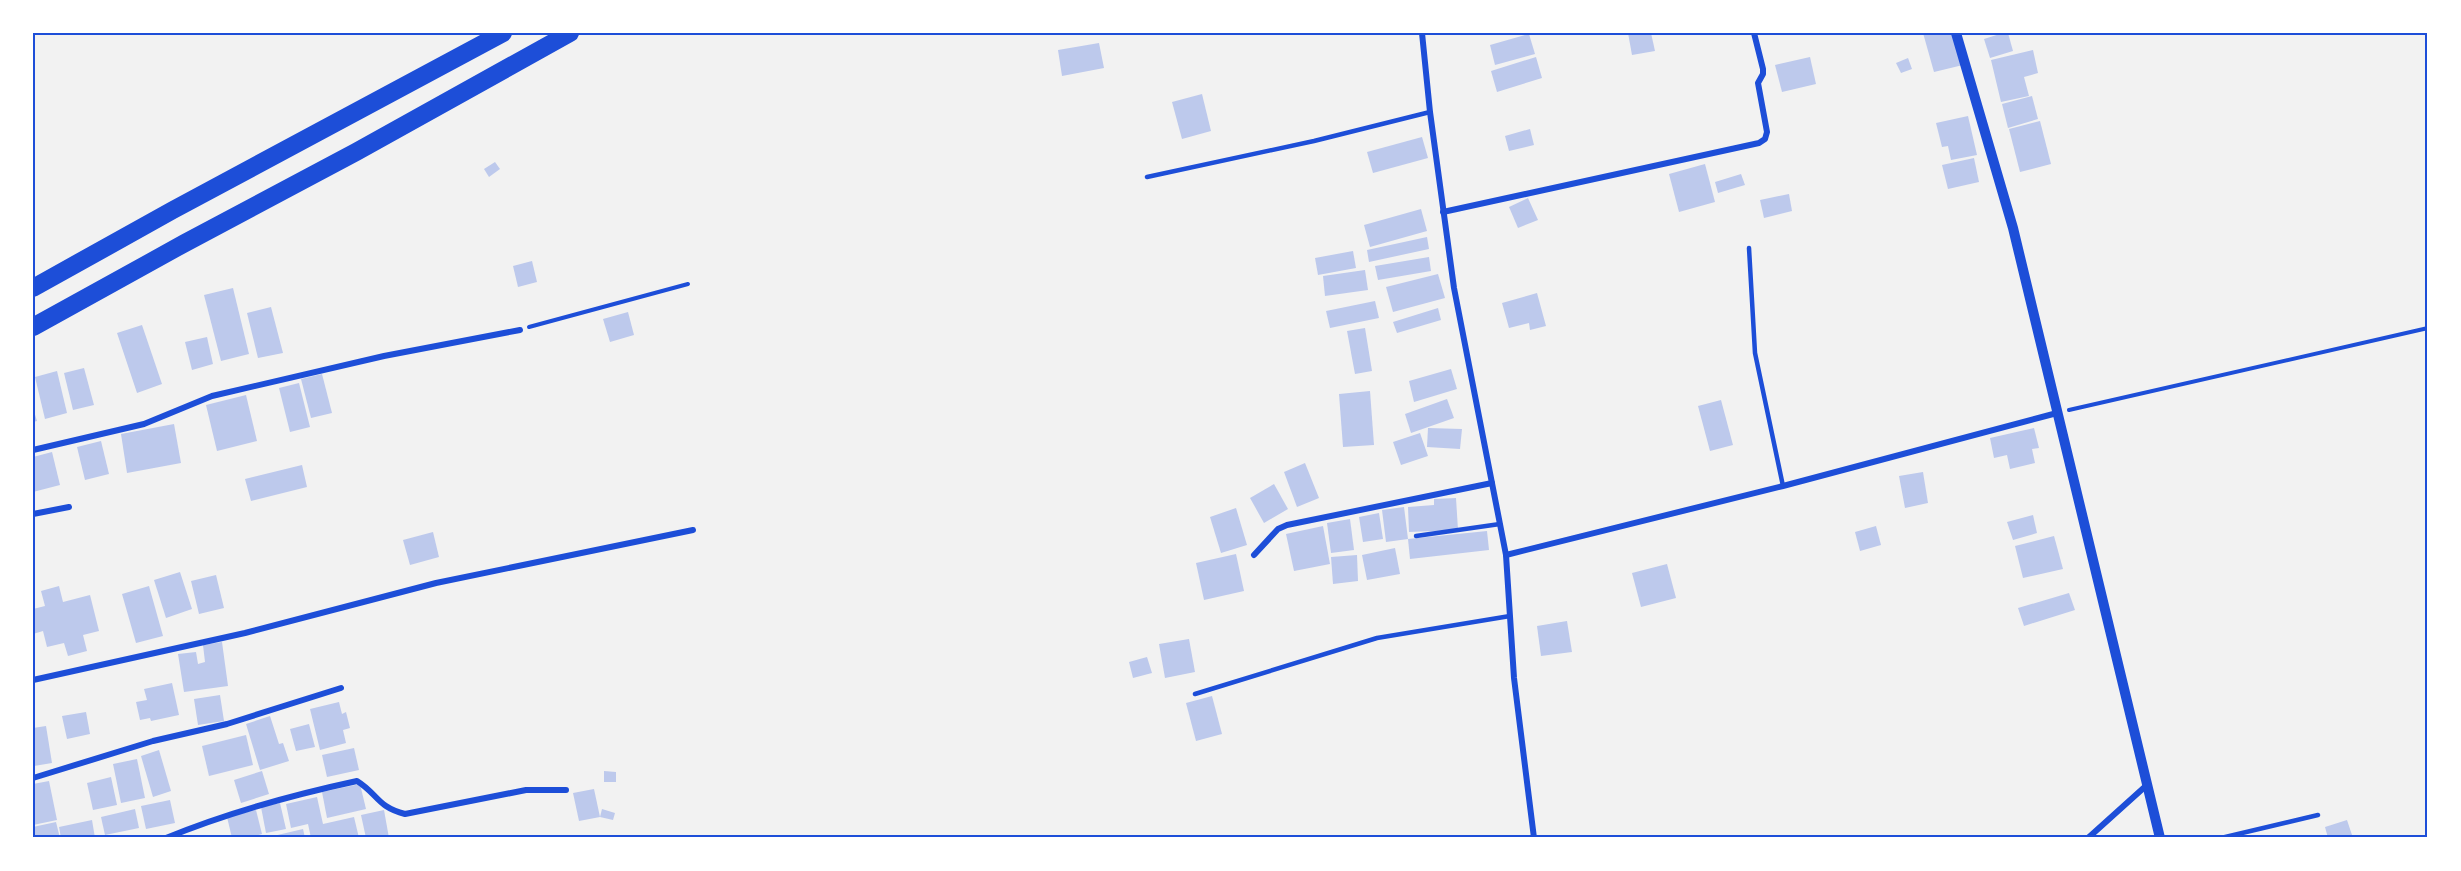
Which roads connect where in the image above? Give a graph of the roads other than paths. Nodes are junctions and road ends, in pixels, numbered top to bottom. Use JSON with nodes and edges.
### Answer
{"nodes":[{"id":1,"x":503,"y":33,"type":"edge"},
{"id":2,"x":570,"y":33,"type":"edge"},
{"id":3,"x":1422,"y":33,"type":"edge"},
{"id":4,"x":1754,"y":33,"type":"edge"},
{"id":5,"x":1956,"y":33,"type":"edge"},
{"id":6,"x":1430,"y":112,"type":"junction"},
{"id":7,"x":1147,"y":177,"type":"dead end"},
{"id":8,"x":1443,"y":212,"type":"junction"},
{"id":9,"x":1749,"y":248,"type":"dead end"},
{"id":10,"x":33,"y":288,"type":"edge"},
{"id":11,"x":33,"y":327,"type":"edge"},
{"id":12,"x":520,"y":330,"type":"road end"},
{"id":13,"x":2057,"y":413,"type":"junction"},
{"id":14,"x":33,"y":450,"type":"edge"},
{"id":15,"x":1492,"y":483,"type":"junction"},
{"id":16,"x":1783,"y":486,"type":"junction"},
{"id":17,"x":69,"y":507,"type":"dead end"},
{"id":18,"x":33,"y":514,"type":"edge"},
{"id":19,"x":1500,"y":524,"type":"junction"},
{"id":20,"x":693,"y":530,"type":"dead end"},
{"id":21,"x":1416,"y":536,"type":"dead end"},
{"id":22,"x":1254,"y":555,"type":"dead end"},
{"id":23,"x":1506,"y":555,"type":"junction"},
{"id":24,"x":1510,"y":616,"type":"junction"},
{"id":25,"x":33,"y":680,"type":"edge"},
{"id":26,"x":341,"y":688,"type":"dead end"},
{"id":27,"x":1195,"y":694,"type":"dead end"},
{"id":28,"x":33,"y":778,"type":"edge"},
{"id":29,"x":2148,"y":784,"type":"junction"},
{"id":30,"x":566,"y":790,"type":"dead end"},
{"id":31,"x":2318,"y":815,"type":"dead end"},
{"id":32,"x":166,"y":838,"type":"edge"},
{"id":33,"x":1534,"y":838,"type":"edge"},
{"id":34,"x":2088,"y":838,"type":"edge"},
{"id":35,"x":2160,"y":838,"type":"edge"},
{"id":36,"x":2221,"y":838,"type":"edge"}],
"edges":[{"from":1,"to":10,"type":"highway"},
{"from":2,"to":11,"type":"highway"},
{"from":3,"to":6,"type":"street"},
{"from":4,"to":8,"type":"street"},
{"from":5,"to":13,"type":"street"},
{"from":6,"to":7,"type":"lane"},
{"from":6,"to":8,"type":"street"},
{"from":8,"to":15,"type":"street"},
{"from":9,"to":16,"type":"lane"},
{"from":12,"to":14,"type":"street"},
{"from":13,"to":16,"type":"street"},
{"from":13,"to":29,"type":"street"},
{"from":15,"to":19,"type":"street"},
{"from":15,"to":22,"type":"street"},
{"from":16,"to":23,"type":"street"},
{"from":17,"to":18,"type":"street"},
{"from":19,"to":21,"type":"lane"},
{"from":19,"to":23,"type":"street"},
{"from":20,"to":25,"type":"street"},
{"from":23,"to":24,"type":"street"},
{"from":24,"to":27,"type":"lane"},
{"from":24,"to":33,"type":"street"},
{"from":26,"to":28,"type":"street"},
{"from":29,"to":34,"type":"street"},
{"from":29,"to":35,"type":"street"},
{"from":30,"to":32,"type":"street"},
{"from":31,"to":36,"type":"lane"}]}
